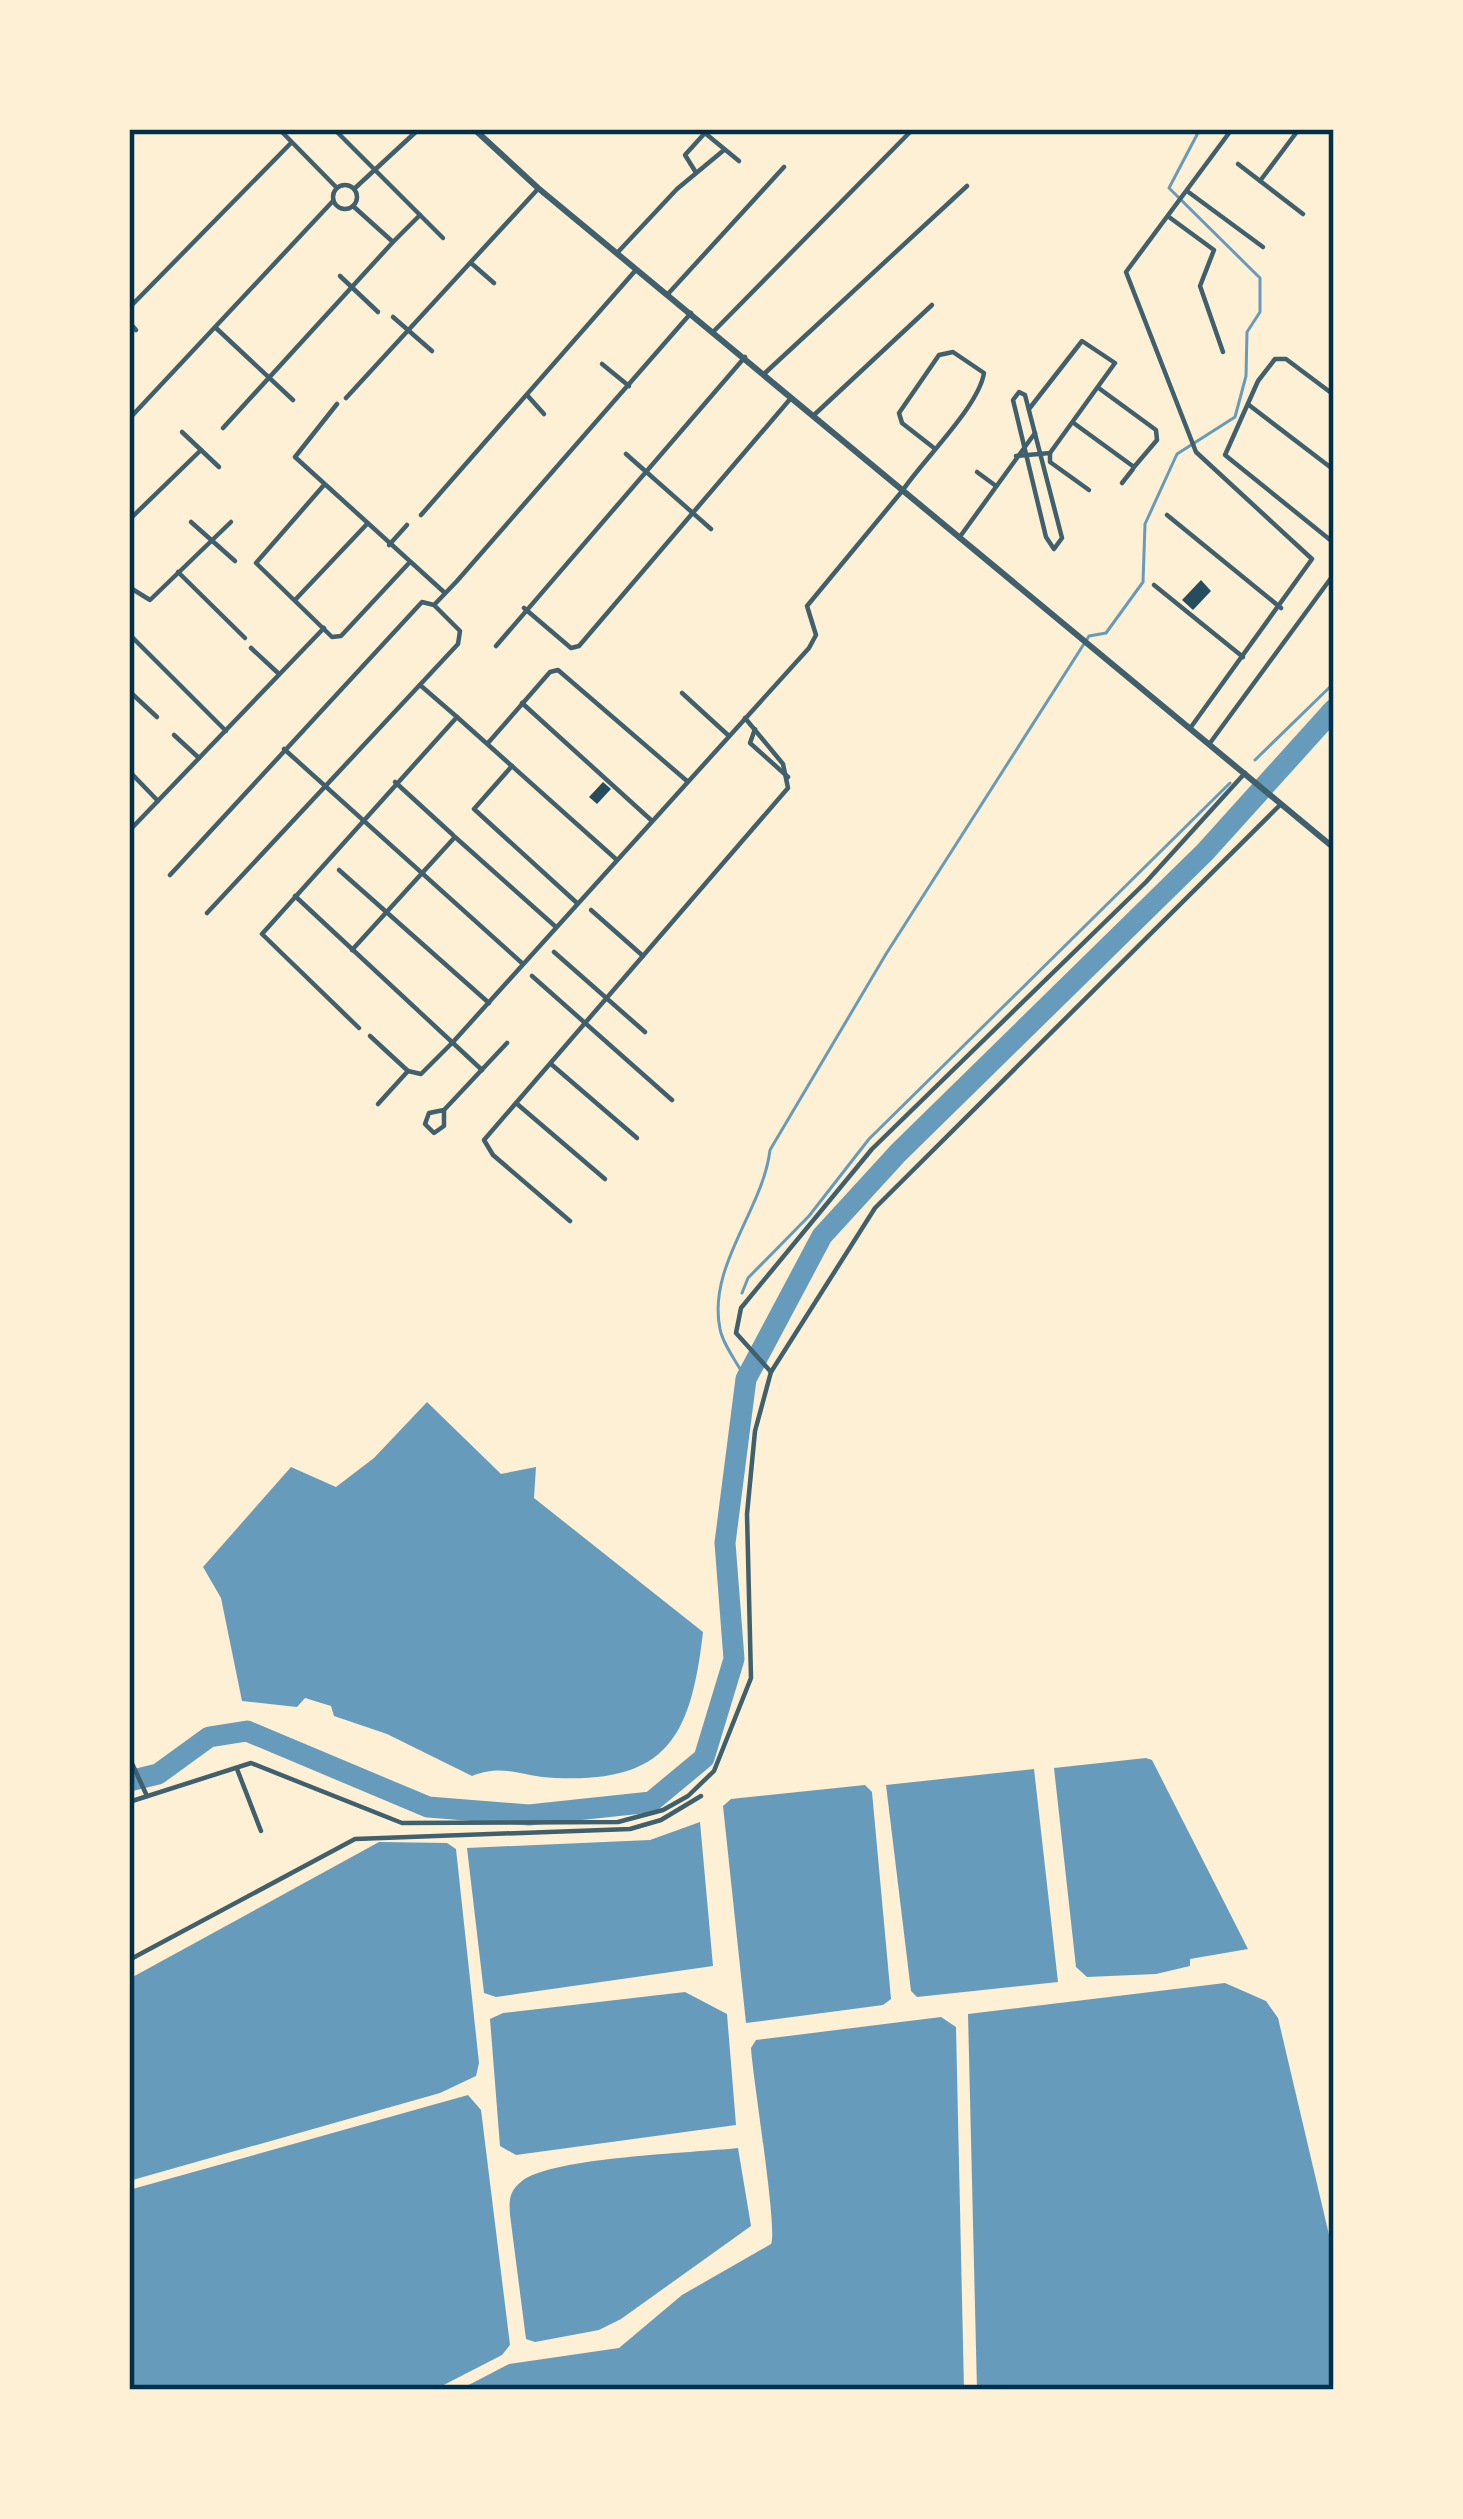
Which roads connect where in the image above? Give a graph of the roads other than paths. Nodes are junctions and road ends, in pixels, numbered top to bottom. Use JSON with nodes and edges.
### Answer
{"nodes":[{"id":1,"x":278,"y":129,"type":"edge"},
{"id":2,"x":334,"y":129,"type":"edge"},
{"id":3,"x":418,"y":129,"type":"edge"},
{"id":4,"x":913,"y":129,"type":"edge"},
{"id":5,"x":1232,"y":129,"type":"edge"},
{"id":6,"x":1299,"y":129,"type":"edge"},
{"id":7,"x":481,"y":131,"type":"edge"},
{"id":8,"x":702,"y":131,"type":"edge"},
{"id":9,"x":291,"y":143,"type":"junction"},
{"id":10,"x":724,"y":150,"type":"junction"},
{"id":11,"x":739,"y":161,"type":"dead end"},
{"id":12,"x":1238,"y":164,"type":"dead end"},
{"id":13,"x":784,"y":167,"type":"dead end"},
{"id":14,"x":374,"y":168,"type":"junction"},
{"id":15,"x":696,"y":172,"type":"junction"},
{"id":16,"x":1260,"y":182,"type":"junction"},
{"id":17,"x":967,"y":186,"type":"dead end"},
{"id":18,"x":337,"y":188,"type":"junction"},
{"id":19,"x":538,"y":188,"type":"junction"},
{"id":20,"x":354,"y":189,"type":"junction"},
{"id":21,"x":1185,"y":194,"type":"junction"},
{"id":22,"x":333,"y":201,"type":"junction"},
{"id":23,"x":353,"y":206,"type":"junction"},
{"id":24,"x":1303,"y":214,"type":"dead end"},
{"id":25,"x":420,"y":215,"type":"junction"},
{"id":26,"x":1169,"y":218,"type":"junction"},
{"id":27,"x":443,"y":238,"type":"dead end"},
{"id":28,"x":393,"y":242,"type":"junction"},
{"id":29,"x":1263,"y":247,"type":"dead end"},
{"id":30,"x":618,"y":252,"type":"junction"},
{"id":31,"x":471,"y":263,"type":"junction"},
{"id":32,"x":637,"y":269,"type":"junction"},
{"id":33,"x":340,"y":276,"type":"dead end"},
{"id":34,"x":494,"y":284,"type":"dead end"},
{"id":35,"x":352,"y":289,"type":"junction"},
{"id":36,"x":667,"y":295,"type":"junction"},
{"id":37,"x":932,"y":305,"type":"dead end"},
{"id":38,"x":129,"y":308,"type":"edge"},
{"id":39,"x":378,"y":312,"type":"dead end"},
{"id":40,"x":691,"y":313,"type":"junction"},
{"id":41,"x":393,"y":317,"type":"dead end"},
{"id":42,"x":129,"y":322,"type":"edge"},
{"id":43,"x":216,"y":328,"type":"junction"},
{"id":44,"x":136,"y":330,"type":"dead end"},
{"id":45,"x":410,"y":332,"type":"junction"},
{"id":46,"x":713,"y":332,"type":"junction"},
{"id":47,"x":431,"y":351,"type":"dead end"},
{"id":48,"x":1223,"y":352,"type":"dead end"},
{"id":49,"x":745,"y":358,"type":"junction"},
{"id":50,"x":602,"y":364,"type":"dead end"},
{"id":51,"x":765,"y":373,"type":"junction"},
{"id":52,"x":265,"y":376,"type":"junction"},
{"id":53,"x":628,"y":386,"type":"junction"},
{"id":54,"x":1100,"y":389,"type":"junction"},
{"id":55,"x":527,"y":395,"type":"junction"},
{"id":56,"x":1334,"y":395,"type":"edge"},
{"id":57,"x":792,"y":397,"type":"junction"},
{"id":58,"x":346,"y":398,"type":"dead end"},
{"id":59,"x":293,"y":400,"type":"dead end"},
{"id":60,"x":337,"y":404,"type":"dead end"},
{"id":61,"x":1250,"y":405,"type":"junction"},
{"id":62,"x":1029,"y":409,"type":"junction"},
{"id":63,"x":544,"y":414,"type":"dead end"},
{"id":64,"x":814,"y":416,"type":"junction"},
{"id":65,"x":129,"y":418,"type":"edge"},
{"id":66,"x":1075,"y":424,"type":"junction"},
{"id":67,"x":594,"y":426,"type":"junction"},
{"id":68,"x":223,"y":428,"type":"dead end"},
{"id":69,"x":182,"y":432,"type":"dead end"},
{"id":70,"x":1035,"y":433,"type":"junction"},
{"id":71,"x":606,"y":436,"type":"dead end"},
{"id":72,"x":1025,"y":443,"type":"junction"},
{"id":73,"x":934,"y":448,"type":"junction"},
{"id":74,"x":201,"y":450,"type":"junction"},
{"id":75,"x":1040,"y":452,"type":"junction"},
{"id":76,"x":1050,"y":453,"type":"junction"},
{"id":77,"x":626,"y":454,"type":"dead end"},
{"id":78,"x":1027,"y":454,"type":"junction"},
{"id":79,"x":1016,"y":456,"type":"junction"},
{"id":80,"x":219,"y":466,"type":"dead end"},
{"id":81,"x":1134,"y":467,"type":"junction"},
{"id":82,"x":645,"y":470,"type":"junction"},
{"id":83,"x":1334,"y":470,"type":"edge"},
{"id":84,"x":977,"y":472,"type":"dead end"},
{"id":85,"x":1122,"y":484,"type":"dead end"},
{"id":86,"x":324,"y":485,"type":"junction"},
{"id":87,"x":996,"y":486,"type":"junction"},
{"id":88,"x":903,"y":490,"type":"junction"},
{"id":89,"x":1090,"y":490,"type":"dead end"},
{"id":90,"x":693,"y":512,"type":"junction"},
{"id":91,"x":422,"y":515,"type":"dead end"},
{"id":92,"x":1167,"y":515,"type":"dead end"},
{"id":93,"x":129,"y":520,"type":"edge"},
{"id":94,"x":191,"y":522,"type":"dead end"},
{"id":95,"x":232,"y":522,"type":"dead end"},
{"id":96,"x":367,"y":524,"type":"junction"},
{"id":97,"x":406,"y":525,"type":"dead end"},
{"id":98,"x":711,"y":529,"type":"dead end"},
{"id":99,"x":959,"y":538,"type":"junction"},
{"id":100,"x":210,"y":541,"type":"junction"},
{"id":101,"x":1334,"y":543,"type":"edge"},
{"id":102,"x":389,"y":545,"type":"junction"},
{"id":103,"x":235,"y":561,"type":"dead end"},
{"id":104,"x":409,"y":563,"type":"junction"},
{"id":105,"x":178,"y":572,"type":"junction"},
{"id":106,"x":1334,"y":574,"type":"edge"},
{"id":107,"x":1154,"y":585,"type":"dead end"},
{"id":108,"x":129,"y":587,"type":"edge"},
{"id":109,"x":445,"y":593,"type":"junction"},
{"id":110,"x":295,"y":600,"type":"junction"},
{"id":111,"x":434,"y":604,"type":"junction"},
{"id":112,"x":524,"y":608,"type":"junction"},
{"id":113,"x":1281,"y":608,"type":"junction"},
{"id":114,"x":324,"y":628,"type":"junction"},
{"id":115,"x":129,"y":634,"type":"edge"},
{"id":116,"x":245,"y":638,"type":"dead end"},
{"id":117,"x":496,"y":646,"type":"dead end"},
{"id":118,"x":251,"y":648,"type":"dead end"},
{"id":119,"x":1243,"y":657,"type":"junction"},
{"id":120,"x":280,"y":675,"type":"junction"},
{"id":121,"x":420,"y":685,"type":"junction"},
{"id":122,"x":129,"y":691,"type":"edge"},
{"id":123,"x":682,"y":693,"type":"dead end"},
{"id":124,"x":522,"y":703,"type":"junction"},
{"id":125,"x":158,"y":717,"type":"dead end"},
{"id":126,"x":457,"y":717,"type":"junction"},
{"id":127,"x":745,"y":718,"type":"junction"},
{"id":128,"x":755,"y":729,"type":"junction"},
{"id":129,"x":1190,"y":729,"type":"junction"},
{"id":130,"x":226,"y":730,"type":"junction"},
{"id":131,"x":174,"y":735,"type":"dead end"},
{"id":132,"x":729,"y":736,"type":"junction"},
{"id":133,"x":488,"y":743,"type":"junction"},
{"id":134,"x":1210,"y":743,"type":"junction"},
{"id":135,"x":284,"y":749,"type":"junction"},
{"id":136,"x":199,"y":758,"type":"junction"},
{"id":137,"x":512,"y":766,"type":"junction"},
{"id":138,"x":130,"y":772,"type":"edge"},
{"id":139,"x":1245,"y":773,"type":"junction"},
{"id":140,"x":788,"y":777,"type":"junction"},
{"id":141,"x":395,"y":782,"type":"junction"},
{"id":142,"x":687,"y":782,"type":"junction"},
{"id":143,"x":323,"y":785,"type":"junction"},
{"id":144,"x":158,"y":801,"type":"junction"},
{"id":145,"x":1280,"y":803,"type":"junction"},
{"id":146,"x":361,"y":820,"type":"junction"},
{"id":147,"x":652,"y":821,"type":"junction"},
{"id":148,"x":129,"y":831,"type":"edge"},
{"id":149,"x":455,"y":837,"type":"junction"},
{"id":150,"x":1334,"y":848,"type":"edge"},
{"id":151,"x":617,"y":860,"type":"junction"},
{"id":152,"x":339,"y":870,"type":"dead end"},
{"id":153,"x":421,"y":873,"type":"junction"},
{"id":154,"x":170,"y":875,"type":"dead end"},
{"id":155,"x":295,"y":896,"type":"junction"},
{"id":156,"x":577,"y":904,"type":"junction"},
{"id":157,"x":591,"y":910,"type":"dead end"},
{"id":158,"x":207,"y":913,"type":"dead end"},
{"id":159,"x":386,"y":913,"type":"junction"},
{"id":160,"x":556,"y":928,"type":"junction"},
{"id":161,"x":352,"y":950,"type":"junction"},
{"id":162,"x":554,"y":952,"type":"dead end"},
{"id":163,"x":643,"y":956,"type":"junction"},
{"id":164,"x":523,"y":964,"type":"junction"},
{"id":165,"x":532,"y":976,"type":"dead end"},
{"id":166,"x":606,"y":997,"type":"junction"},
{"id":167,"x":489,"y":1003,"type":"junction"},
{"id":168,"x":583,"y":1023,"type":"junction"},
{"id":169,"x":359,"y":1028,"type":"dead end"},
{"id":170,"x":645,"y":1032,"type":"dead end"},
{"id":171,"x":370,"y":1036,"type":"dead end"},
{"id":172,"x":452,"y":1042,"type":"junction"},
{"id":173,"x":507,"y":1043,"type":"dead end"},
{"id":174,"x":551,"y":1064,"type":"junction"},
{"id":175,"x":482,"y":1070,"type":"junction"},
{"id":176,"x":408,"y":1071,"type":"junction"},
{"id":177,"x":672,"y":1100,"type":"dead end"},
{"id":178,"x":516,"y":1103,"type":"junction"},
{"id":179,"x":378,"y":1104,"type":"dead end"},
{"id":180,"x":444,"y":1110,"type":"dead end"},
{"id":181,"x":637,"y":1138,"type":"dead end"},
{"id":182,"x":604,"y":1179,"type":"dead end"},
{"id":183,"x":570,"y":1221,"type":"dead end"},
{"id":184,"x":769,"y":1369,"type":"junction"},
{"id":185,"x":132,"y":1756,"type":"edge"},
{"id":186,"x":237,"y":1769,"type":"junction"},
{"id":187,"x":147,"y":1796,"type":"junction"},
{"id":188,"x":701,"y":1796,"type":"dead end"},
{"id":189,"x":129,"y":1802,"type":"edge"},
{"id":190,"x":261,"y":1831,"type":"dead end"},
{"id":191,"x":129,"y":1960,"type":"edge"}],
"edges":[{"from":1,"to":9,"type":"street"},
{"from":2,"to":14,"type":"street"},
{"from":3,"to":14,"type":"street"},
{"from":4,"to":46,"type":"street"},
{"from":5,"to":21,"type":"street"},
{"from":6,"to":16,"type":"street"},
{"from":7,"to":19,"type":"street"},
{"from":8,"to":10,"type":"street"},
{"from":8,"to":15,"type":"street"},
{"from":9,"to":18,"type":"street"},
{"from":9,"to":38,"type":"street"},
{"from":10,"to":11,"type":"street"},
{"from":10,"to":15,"type":"street"},
{"from":12,"to":16,"type":"street"},
{"from":13,"to":36,"type":"street"},
{"from":14,"to":20,"type":"street"},
{"from":14,"to":25,"type":"street"},
{"from":15,"to":30,"type":"street"},
{"from":16,"to":24,"type":"street"},
{"from":17,"to":51,"type":"street"},
{"from":18,"to":20,"type":"street"},
{"from":18,"to":22,"type":"street"},
{"from":19,"to":30,"type":"street"},
{"from":19,"to":31,"type":"street"},
{"from":20,"to":23,"type":"street"},
{"from":21,"to":26,"type":"street"},
{"from":21,"to":29,"type":"street"},
{"from":22,"to":23,"type":"street"},
{"from":22,"to":43,"type":"street"},
{"from":23,"to":28,"type":"street"},
{"from":25,"to":27,"type":"street"},
{"from":25,"to":28,"type":"street"},
{"from":26,"to":48,"type":"street"},
{"from":26,"to":113,"type":"street"},
{"from":28,"to":35,"type":"street"},
{"from":30,"to":32,"type":"street"},
{"from":31,"to":34,"type":"street"},
{"from":31,"to":45,"type":"street"},
{"from":32,"to":36,"type":"street"},
{"from":32,"to":55,"type":"street"},
{"from":33,"to":35,"type":"street"},
{"from":35,"to":39,"type":"street"},
{"from":35,"to":52,"type":"street"},
{"from":36,"to":40,"type":"street"},
{"from":37,"to":64,"type":"street"},
{"from":40,"to":46,"type":"street"},
{"from":40,"to":53,"type":"street"},
{"from":41,"to":45,"type":"street"},
{"from":42,"to":44,"type":"street"},
{"from":43,"to":52,"type":"street"},
{"from":43,"to":65,"type":"street"},
{"from":45,"to":47,"type":"street"},
{"from":45,"to":58,"type":"street"},
{"from":46,"to":49,"type":"street"},
{"from":49,"to":51,"type":"street"},
{"from":49,"to":82,"type":"street"},
{"from":50,"to":53,"type":"street"},
{"from":51,"to":57,"type":"street"},
{"from":52,"to":59,"type":"street"},
{"from":52,"to":68,"type":"street"},
{"from":53,"to":67,"type":"street"},
{"from":54,"to":62,"type":"street"},
{"from":54,"to":66,"type":"street"},
{"from":54,"to":81,"type":"street"},
{"from":55,"to":63,"type":"street"},
{"from":55,"to":91,"type":"street"},
{"from":56,"to":61,"type":"street"},
{"from":57,"to":64,"type":"street"},
{"from":57,"to":90,"type":"street"},
{"from":60,"to":86,"type":"street"},
{"from":61,"to":83,"type":"street"},
{"from":61,"to":101,"type":"street"},
{"from":62,"to":70,"type":"street"},
{"from":62,"to":72,"type":"street"},
{"from":64,"to":88,"type":"street"},
{"from":66,"to":76,"type":"street"},
{"from":66,"to":81,"type":"street"},
{"from":67,"to":71,"type":"street"},
{"from":67,"to":109,"type":"street"},
{"from":69,"to":74,"type":"street"},
{"from":70,"to":72,"type":"street"},
{"from":70,"to":75,"type":"street"},
{"from":72,"to":78,"type":"street"},
{"from":72,"to":79,"type":"street"},
{"from":73,"to":73,"type":"street"},
{"from":73,"to":88,"type":"street"},
{"from":74,"to":80,"type":"street"},
{"from":74,"to":93,"type":"street"},
{"from":75,"to":76,"type":"street"},
{"from":75,"to":78,"type":"street"},
{"from":75,"to":78,"type":"street"},
{"from":76,"to":89,"type":"street"},
{"from":77,"to":82,"type":"street"},
{"from":78,"to":79,"type":"street"},
{"from":79,"to":87,"type":"street"},
{"from":81,"to":85,"type":"street"},
{"from":82,"to":90,"type":"street"},
{"from":82,"to":112,"type":"street"},
{"from":84,"to":87,"type":"street"},
{"from":86,"to":96,"type":"street"},
{"from":86,"to":110,"type":"street"},
{"from":87,"to":99,"type":"street"},
{"from":88,"to":99,"type":"street"},
{"from":88,"to":127,"type":"street"},
{"from":90,"to":98,"type":"street"},
{"from":90,"to":112,"type":"street"},
{"from":92,"to":113,"type":"street"},
{"from":94,"to":100,"type":"street"},
{"from":95,"to":100,"type":"street"},
{"from":96,"to":102,"type":"street"},
{"from":96,"to":110,"type":"street"},
{"from":97,"to":102,"type":"street"},
{"from":99,"to":129,"type":"street"},
{"from":100,"to":103,"type":"street"},
{"from":100,"to":105,"type":"street"},
{"from":102,"to":104,"type":"street"},
{"from":104,"to":109,"type":"street"},
{"from":104,"to":114,"type":"street"},
{"from":105,"to":108,"type":"street"},
{"from":105,"to":116,"type":"street"},
{"from":106,"to":134,"type":"street"},
{"from":107,"to":119,"type":"street"},
{"from":109,"to":111,"type":"street"},
{"from":110,"to":114,"type":"street"},
{"from":111,"to":121,"type":"street"},
{"from":111,"to":135,"type":"street"},
{"from":112,"to":117,"type":"street"},
{"from":113,"to":119,"type":"street"},
{"from":114,"to":120,"type":"street"},
{"from":115,"to":130,"type":"street"},
{"from":118,"to":120,"type":"street"},
{"from":119,"to":129,"type":"street"},
{"from":120,"to":130,"type":"street"},
{"from":121,"to":126,"type":"street"},
{"from":121,"to":143,"type":"street"},
{"from":122,"to":125,"type":"street"},
{"from":123,"to":132,"type":"street"},
{"from":124,"to":133,"type":"street"},
{"from":124,"to":142,"type":"street"},
{"from":124,"to":147,"type":"street"},
{"from":126,"to":133,"type":"street"},
{"from":126,"to":141,"type":"street"},
{"from":127,"to":128,"type":"street"},
{"from":127,"to":132,"type":"street"},
{"from":128,"to":140,"type":"street"},
{"from":128,"to":140,"type":"street"},
{"from":129,"to":134,"type":"street"},
{"from":130,"to":136,"type":"street"},
{"from":131,"to":136,"type":"street"},
{"from":132,"to":142,"type":"street"},
{"from":133,"to":137,"type":"street"},
{"from":134,"to":139,"type":"street"},
{"from":135,"to":143,"type":"street"},
{"from":135,"to":154,"type":"street"},
{"from":136,"to":144,"type":"street"},
{"from":137,"to":151,"type":"street"},
{"from":137,"to":156,"type":"street"},
{"from":138,"to":144,"type":"street"},
{"from":139,"to":145,"type":"street"},
{"from":139,"to":184,"type":"street"},
{"from":140,"to":163,"type":"street"},
{"from":141,"to":146,"type":"street"},
{"from":141,"to":149,"type":"street"},
{"from":142,"to":147,"type":"street"},
{"from":143,"to":146,"type":"street"},
{"from":143,"to":158,"type":"street"},
{"from":144,"to":148,"type":"street"},
{"from":145,"to":150,"type":"street"},
{"from":145,"to":184,"type":"street"},
{"from":146,"to":153,"type":"street"},
{"from":146,"to":155,"type":"street"},
{"from":147,"to":151,"type":"street"},
{"from":149,"to":153,"type":"street"},
{"from":149,"to":160,"type":"street"},
{"from":151,"to":156,"type":"street"},
{"from":152,"to":159,"type":"street"},
{"from":153,"to":159,"type":"street"},
{"from":153,"to":164,"type":"street"},
{"from":155,"to":161,"type":"street"},
{"from":155,"to":169,"type":"street"},
{"from":156,"to":160,"type":"street"},
{"from":157,"to":163,"type":"street"},
{"from":159,"to":161,"type":"street"},
{"from":159,"to":167,"type":"street"},
{"from":160,"to":164,"type":"street"},
{"from":161,"to":172,"type":"street"},
{"from":162,"to":166,"type":"street"},
{"from":163,"to":166,"type":"street"},
{"from":164,"to":167,"type":"street"},
{"from":165,"to":168,"type":"street"},
{"from":166,"to":168,"type":"street"},
{"from":166,"to":170,"type":"street"},
{"from":167,"to":172,"type":"street"},
{"from":168,"to":174,"type":"street"},
{"from":168,"to":177,"type":"street"},
{"from":171,"to":176,"type":"street"},
{"from":172,"to":175,"type":"street"},
{"from":172,"to":176,"type":"street"},
{"from":173,"to":175,"type":"street"},
{"from":174,"to":178,"type":"street"},
{"from":174,"to":181,"type":"street"},
{"from":175,"to":180,"type":"street"},
{"from":176,"to":179,"type":"street"},
{"from":178,"to":182,"type":"street"},
{"from":178,"to":183,"type":"street"},
{"from":184,"to":186,"type":"street"},
{"from":185,"to":187,"type":"street"},
{"from":186,"to":187,"type":"street"},
{"from":186,"to":190,"type":"street"},
{"from":187,"to":189,"type":"street"},
{"from":188,"to":191,"type":"street"}]}
